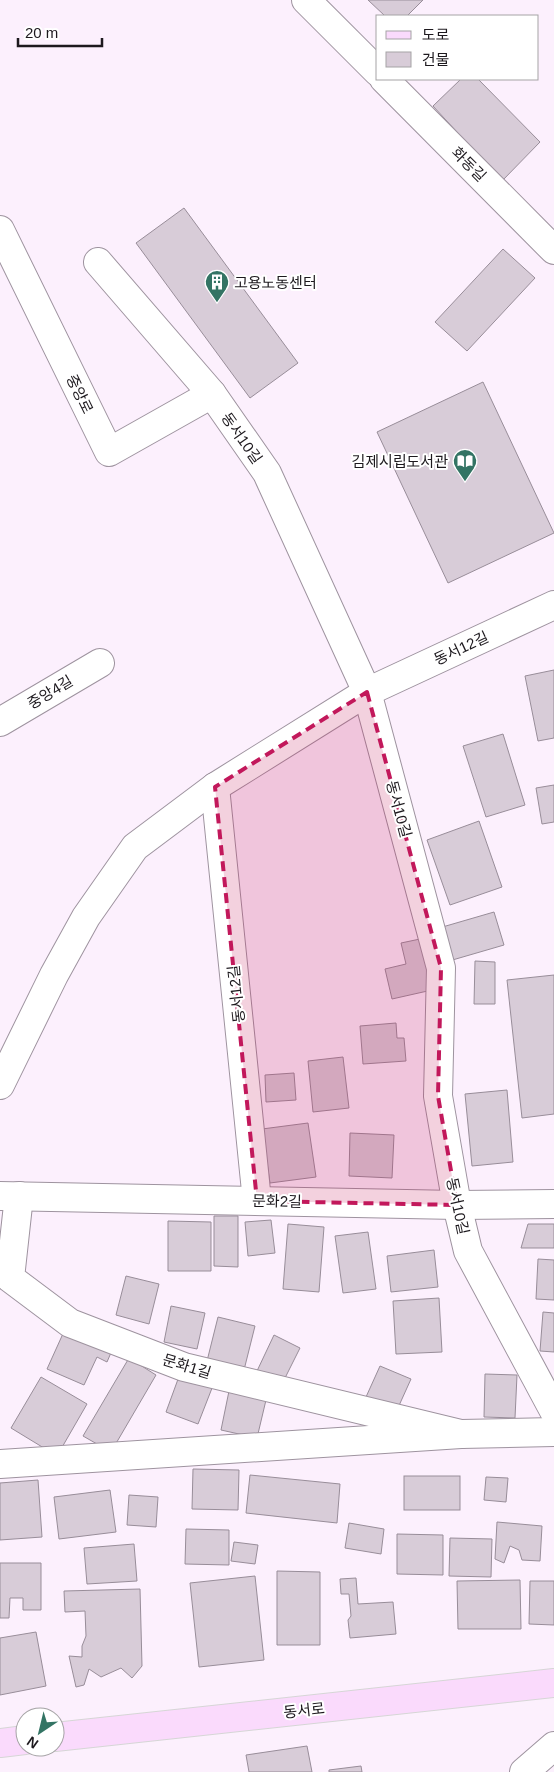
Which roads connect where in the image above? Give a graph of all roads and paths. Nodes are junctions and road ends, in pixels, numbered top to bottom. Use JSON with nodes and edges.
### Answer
{"nodes":[{"id":1,"x":306,"y":0,"type":"edge"},
{"id":2,"x":376,"y":70,"type":"edge"},
{"id":3,"x":385,"y":80,"type":"edge"},
{"id":4,"x":0,"y":230,"type":"edge"},
{"id":5,"x":554,"y":250,"type":"edge"},
{"id":6,"x":98,"y":262,"type":"dead end"},
{"id":7,"x":212,"y":394,"type":"junction"},
{"id":8,"x":554,"y":605,"type":"edge"},
{"id":9,"x":100,"y":663,"type":"dead end"},
{"id":10,"x":367,"y":692,"type":"junction"},
{"id":11,"x":0,"y":722,"type":"edge"},
{"id":12,"x":215,"y":787,"type":"junction"},
{"id":13,"x":0,"y":1085,"type":"edge"},
{"id":14,"x":10,"y":1196,"type":"edge"},
{"id":15,"x":257,"y":1200,"type":"junction"},
{"id":16,"x":554,"y":1204,"type":"edge"},
{"id":17,"x":457,"y":1205,"type":"junction"},
{"id":18,"x":554,"y":1411,"type":"edge"},
{"id":19,"x":554,"y":1432,"type":"edge"},
{"id":20,"x":461,"y":1434,"type":"junction"},
{"id":21,"x":0,"y":1464,"type":"edge"},
{"id":22,"x":554,"y":1684,"type":"edge"},
{"id":23,"x":65,"y":1736,"type":"edge"},
{"id":24,"x":15,"y":1741,"type":"edge"},
{"id":25,"x":0,"y":1743,"type":"edge"},
{"id":26,"x":554,"y":1746,"type":"edge"},
{"id":27,"x":524,"y":1772,"type":"edge"}],
"edges":[{"from":1,"to":2,"type":"street"},
{"from":3,"to":5,"type":"street","name":"화동길"},
{"from":4,"to":7,"type":"street","name":"중앙로"},
{"from":6,"to":7,"type":"street","name":"동서10길"},
{"from":7,"to":10,"type":"street","name":"동서10길"},
{"from":8,"to":10,"type":"street","name":"동서12길"},
{"from":9,"to":11,"type":"street","name":"중앙4길"},
{"from":10,"to":12,"type":"street","name":"동서12길"},
{"from":10,"to":17,"type":"street","name":"동서10길"},
{"from":12,"to":13,"type":"street","name":"동서12길"},
{"from":12,"to":15,"type":"street","name":"동서12길"},
{"from":14,"to":15,"type":"street","name":"문화2길"},
{"from":14,"to":20,"type":"street","name":"문화1길"},
{"from":15,"to":17,"type":"street","name":"문화2길"},
{"from":16,"to":17,"type":"street","name":"문화2길"},
{"from":17,"to":18,"type":"street","name":"동서10길"},
{"from":19,"to":20,"type":"street","name":"문화1길"},
{"from":20,"to":21,"type":"street","name":"문화1길"},
{"from":22,"to":23,"type":"main road","name":"동서로"},
{"from":24,"to":25,"type":"main road"},
{"from":26,"to":27,"type":"street"}]}
